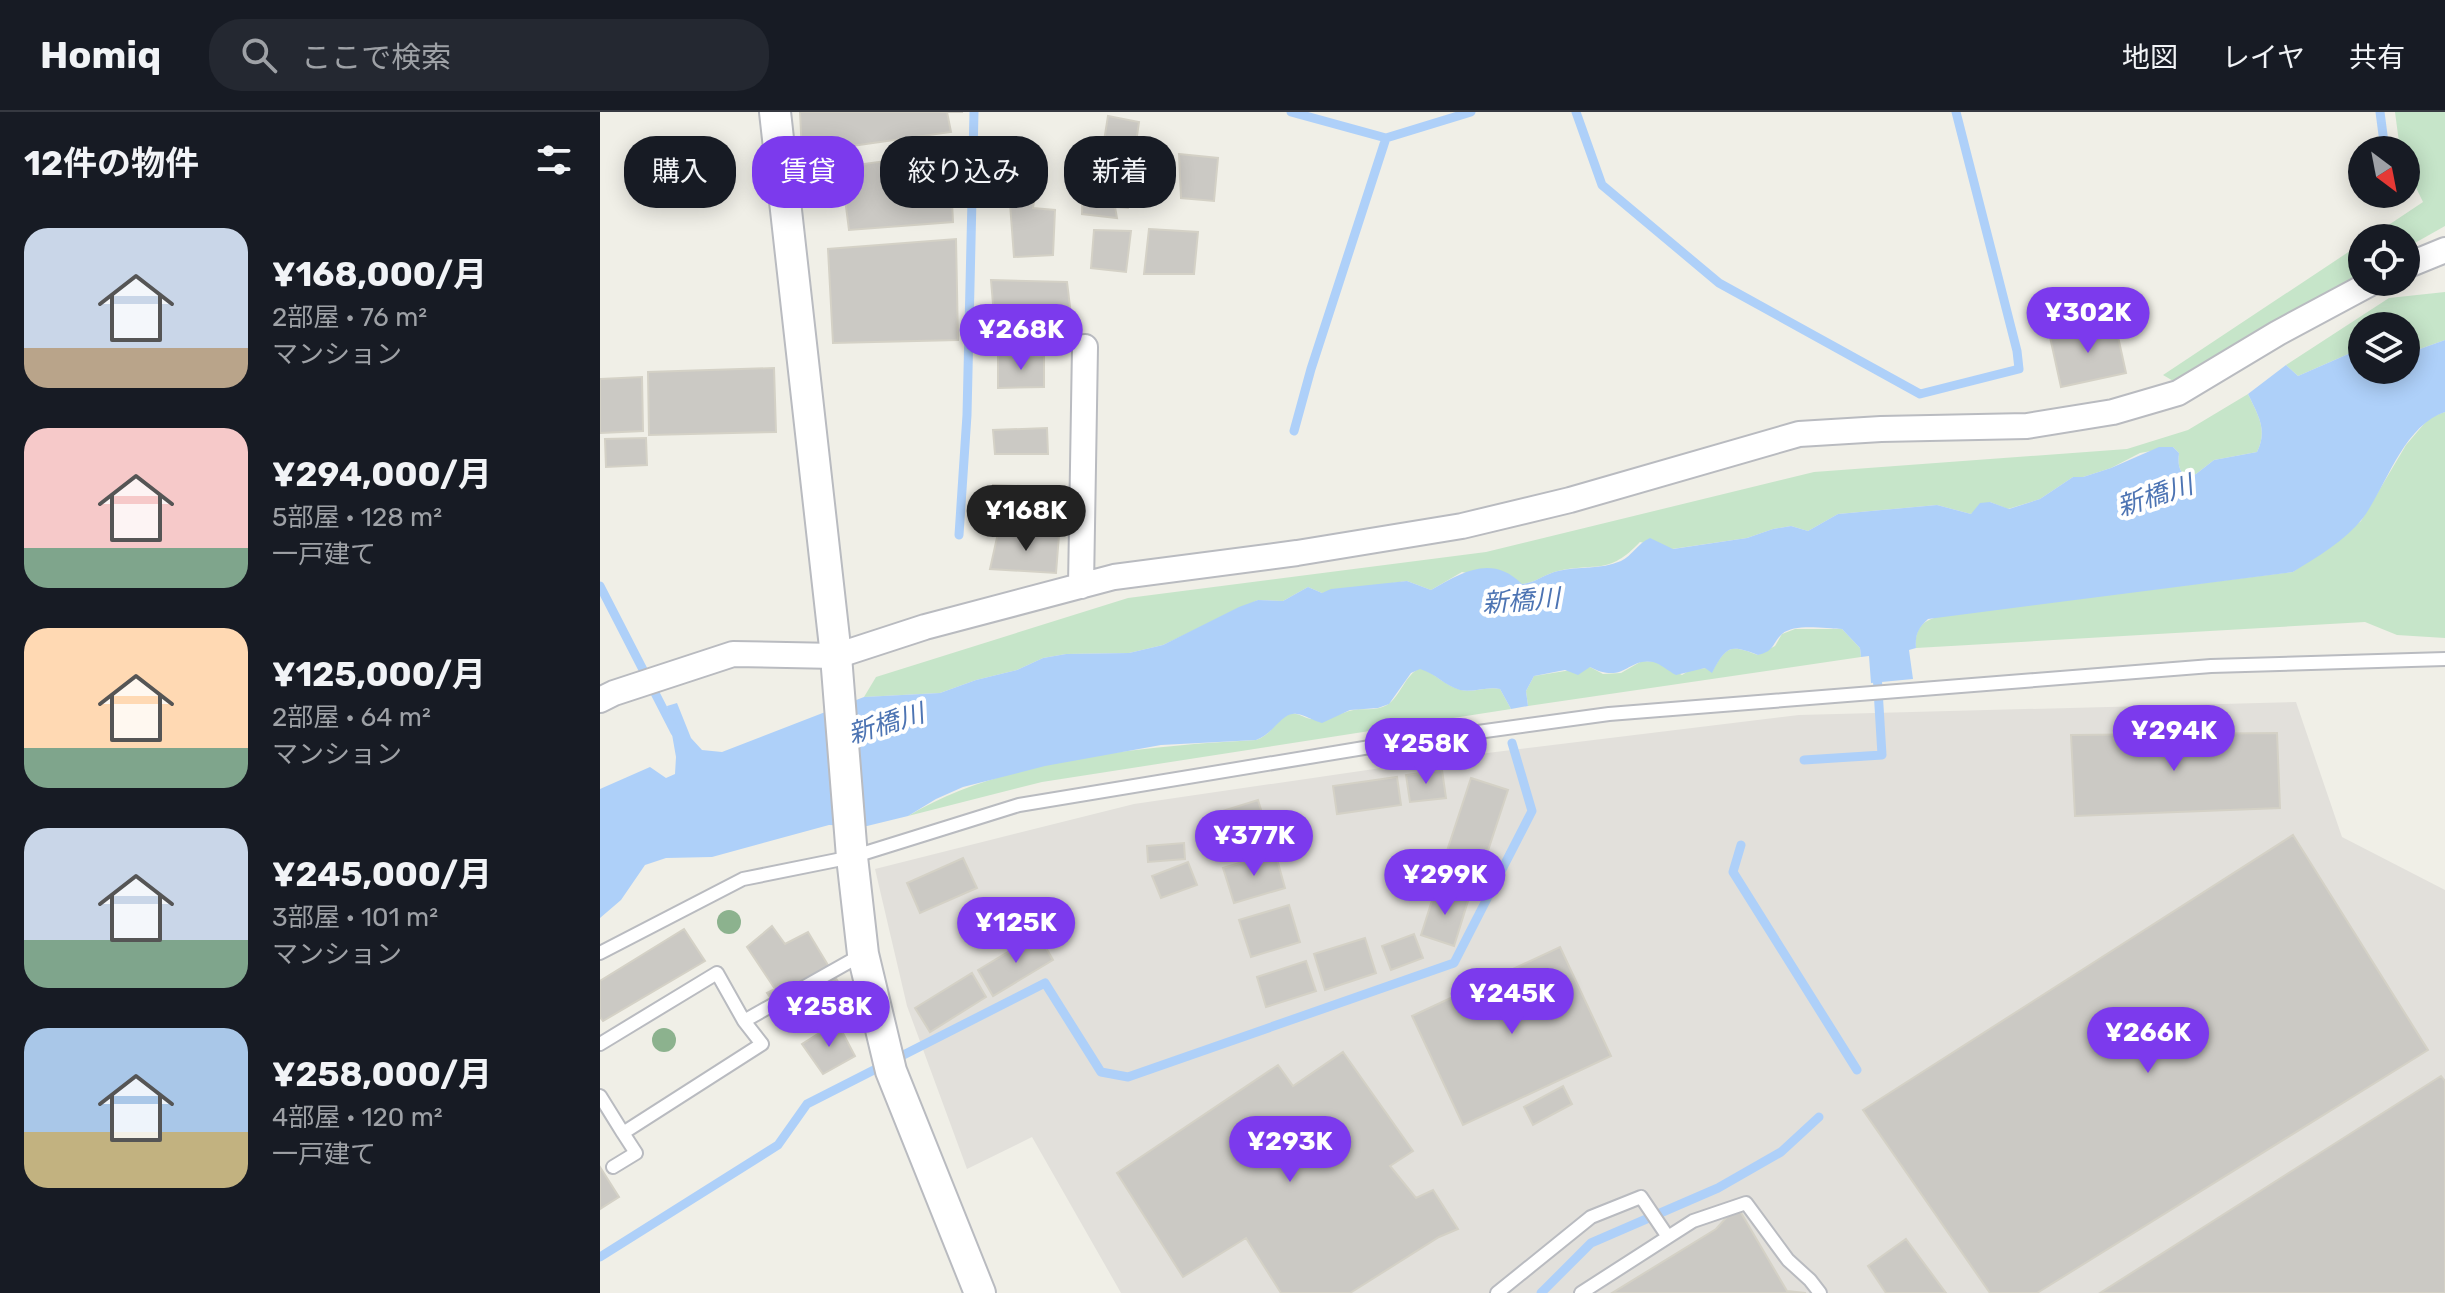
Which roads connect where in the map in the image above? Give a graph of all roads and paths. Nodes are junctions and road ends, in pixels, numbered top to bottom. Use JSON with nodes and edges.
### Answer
{"nodes":[{"id":1,"x":775,"y":112,"type":"edge"},
{"id":2,"x":2445,"y":250,"type":"edge"},
{"id":3,"x":2420,"y":260,"type":"edge"},
{"id":4,"x":2348,"y":295,"type":"edge"},
{"id":5,"x":1085,"y":347,"type":"dead end"},
{"id":6,"x":1081,"y":586,"type":"junction"},
{"id":7,"x":836,"y":656,"type":"junction"},
{"id":8,"x":2445,"y":659,"type":"edge"},
{"id":9,"x":600,"y":700,"type":"edge"},
{"id":10,"x":852,"y":857,"type":"junction"},
{"id":11,"x":600,"y":953,"type":"edge"},
{"id":12,"x":863,"y":954,"type":"junction"},
{"id":13,"x":744,"y":1021,"type":"junction"},
{"id":14,"x":600,"y":1044,"type":"edge"},
{"id":15,"x":600,"y":1096,"type":"edge"},
{"id":16,"x":623,"y":1133,"type":"junction"},
{"id":17,"x":613,"y":1167,"type":"dead end"},
{"id":18,"x":1668,"y":1237,"type":"junction"},
{"id":19,"x":980,"y":1293,"type":"edge"},
{"id":20,"x":1497,"y":1293,"type":"edge"},
{"id":21,"x":1581,"y":1293,"type":"edge"},
{"id":22,"x":1820,"y":1293,"type":"edge"}],
"edges":[{"from":1,"to":7,"type":"street"},
{"from":2,"to":3,"type":"street"},
{"from":4,"to":6,"type":"street"},
{"from":5,"to":6,"type":"street"},
{"from":6,"to":7,"type":"street"},
{"from":7,"to":9,"type":"street"},
{"from":7,"to":10,"type":"street"},
{"from":8,"to":10,"type":"lane"},
{"from":10,"to":11,"type":"lane"},
{"from":10,"to":12,"type":"street"},
{"from":12,"to":13,"type":"lane"},
{"from":12,"to":19,"type":"street"},
{"from":13,"to":14,"type":"lane"},
{"from":13,"to":16,"type":"lane"},
{"from":15,"to":16,"type":"lane"},
{"from":16,"to":17,"type":"lane"},
{"from":18,"to":20,"type":"lane"},
{"from":18,"to":21,"type":"lane"},
{"from":18,"to":22,"type":"lane"}]}
